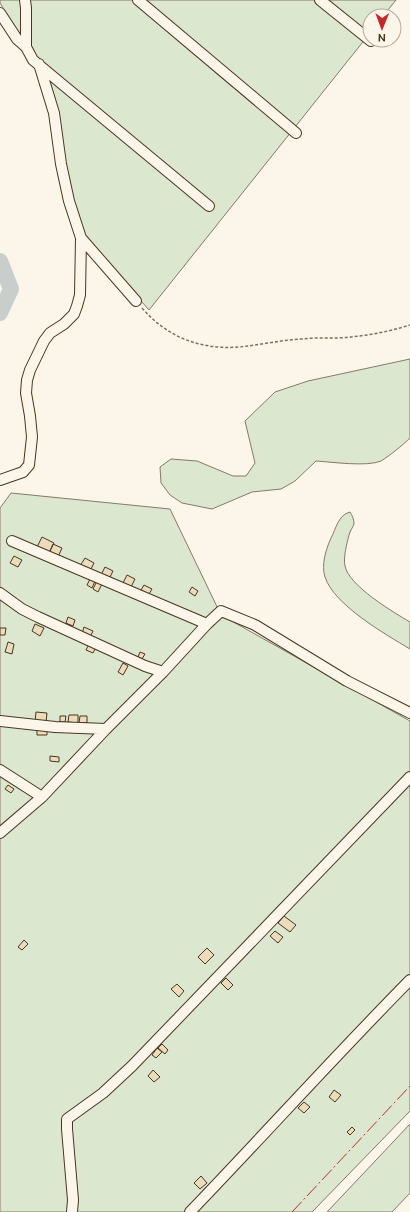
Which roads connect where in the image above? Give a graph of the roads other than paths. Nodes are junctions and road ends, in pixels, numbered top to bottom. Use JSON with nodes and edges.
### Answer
{"nodes":[{"id":1,"x":25,"y":0,"type":"edge"},
{"id":2,"x":138,"y":0,"type":"edge"},
{"id":3,"x":320,"y":0,"type":"edge"},
{"id":4,"x":0,"y":13,"type":"edge"},
{"id":5,"x":362,"y":34,"type":"edge"},
{"id":6,"x":26,"y":47,"type":"junction"},
{"id":7,"x":39,"y":64,"type":"junction"},
{"id":8,"x":296,"y":133,"type":"dead end"},
{"id":9,"x":209,"y":206,"type":"dead end"},
{"id":10,"x":81,"y":238,"type":"junction"},
{"id":11,"x":136,"y":301,"type":"road end"},
{"id":12,"x":0,"y":480,"type":"edge"},
{"id":13,"x":12,"y":541,"type":"dead end"},
{"id":14,"x":0,"y":593,"type":"edge"},
{"id":15,"x":207,"y":624,"type":"junction"},
{"id":16,"x":163,"y":672,"type":"junction"},
{"id":17,"x":410,"y":713,"type":"edge"},
{"id":18,"x":0,"y":721,"type":"edge"},
{"id":19,"x":106,"y":729,"type":"junction"},
{"id":20,"x":0,"y":770,"type":"edge"},
{"id":21,"x":410,"y":777,"type":"edge"},
{"id":22,"x":42,"y":797,"type":"junction"},
{"id":23,"x":0,"y":833,"type":"edge"},
{"id":24,"x":410,"y":980,"type":"edge"},
{"id":25,"x":72,"y":1212,"type":"edge"},
{"id":26,"x":190,"y":1212,"type":"edge"}],
"edges":[{"from":1,"to":6,"type":"street"},
{"from":2,"to":8,"type":"street"},
{"from":3,"to":5,"type":"street"},
{"from":4,"to":6,"type":"street"},
{"from":6,"to":7,"type":"street"},
{"from":7,"to":9,"type":"street"},
{"from":7,"to":10,"type":"street"},
{"from":10,"to":11,"type":"street"},
{"from":10,"to":12,"type":"street"},
{"from":13,"to":15,"type":"street"},
{"from":14,"to":16,"type":"street"},
{"from":15,"to":16,"type":"street"},
{"from":15,"to":17,"type":"street"},
{"from":16,"to":19,"type":"street"},
{"from":18,"to":19,"type":"street"},
{"from":19,"to":22,"type":"street"},
{"from":20,"to":22,"type":"street"},
{"from":21,"to":25,"type":"street"},
{"from":22,"to":23,"type":"street"},
{"from":24,"to":26,"type":"street"}]}
